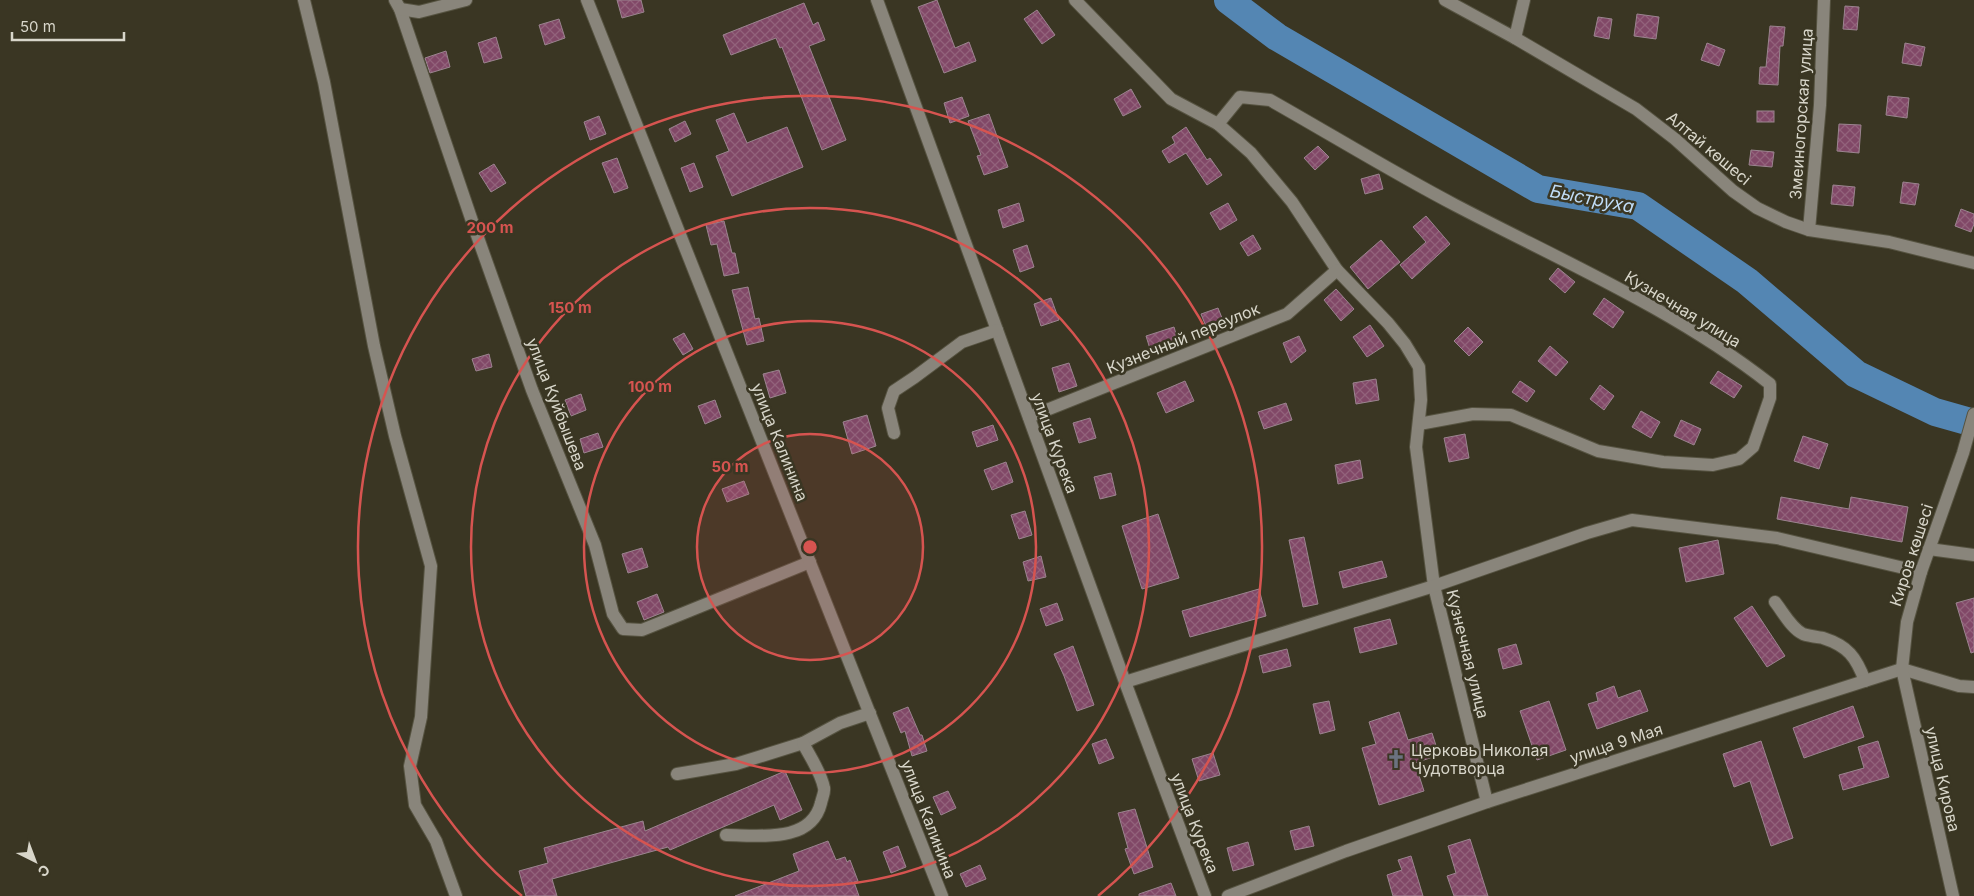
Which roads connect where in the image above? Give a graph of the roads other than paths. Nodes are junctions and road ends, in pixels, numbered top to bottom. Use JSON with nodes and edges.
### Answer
{"nodes":[{"id":1,"x":304,"y":0,"type":"edge"},
{"id":2,"x":466,"y":0,"type":"edge"},
{"id":3,"x":587,"y":0,"type":"edge"},
{"id":4,"x":877,"y":0,"type":"edge"},
{"id":5,"x":1075,"y":0,"type":"edge"},
{"id":6,"x":1445,"y":0,"type":"edge"},
{"id":7,"x":1524,"y":0,"type":"edge"},
{"id":8,"x":1824,"y":0,"type":"edge"},
{"id":9,"x":397,"y":5,"type":"edge"},
{"id":10,"x":1515,"y":38,"type":"junction"},
{"id":11,"x":1218,"y":124,"type":"junction"},
{"id":12,"x":1810,"y":230,"type":"junction"},
{"id":13,"x":1974,"y":262,"type":"edge"},
{"id":14,"x":1337,"y":270,"type":"junction"},
{"id":15,"x":997,"y":330,"type":"junction"},
{"id":16,"x":1974,"y":414,"type":"edge"},
{"id":17,"x":1029,"y":417,"type":"junction"},
{"id":18,"x":1419,"y":424,"type":"junction"},
{"id":19,"x":894,"y":433,"type":"dead end"},
{"id":20,"x":1929,"y":549,"type":"junction"},
{"id":21,"x":1974,"y":555,"type":"edge"},
{"id":22,"x":810,"y":562,"type":"junction"},
{"id":23,"x":1921,"y":572,"type":"junction"},
{"id":24,"x":1434,"y":586,"type":"junction"},
{"id":25,"x":1775,"y":602,"type":"dead end"},
{"id":26,"x":1902,"y":669,"type":"junction"},
{"id":27,"x":1865,"y":681,"type":"junction"},
{"id":28,"x":1125,"y":682,"type":"junction"},
{"id":29,"x":1974,"y":688,"type":"edge"},
{"id":30,"x":870,"y":713,"type":"junction"},
{"id":31,"x":803,"y":743,"type":"junction"},
{"id":32,"x":677,"y":774,"type":"dead end"},
{"id":33,"x":1487,"y":802,"type":"junction"},
{"id":34,"x":726,"y":834,"type":"dead end"},
{"id":35,"x":456,"y":896,"type":"edge"},
{"id":36,"x":942,"y":896,"type":"edge"},
{"id":37,"x":1205,"y":896,"type":"edge"},
{"id":38,"x":1228,"y":896,"type":"edge"},
{"id":39,"x":1953,"y":896,"type":"edge"}],
"edges":[{"from":1,"to":35,"type":"street"},
{"from":2,"to":9,"type":"street"},
{"from":3,"to":22,"type":"street","name":"улица Калинина"},
{"from":4,"to":15,"type":"street","name":"улица Курека"},
{"from":5,"to":11,"type":"street","name":"Кузнечная улица"},
{"from":6,"to":10,"type":"street","name":"Алтай көшесі"},
{"from":7,"to":10,"type":"street"},
{"from":8,"to":12,"type":"street","name":"Змеиногорская улица"},
{"from":9,"to":22,"type":"street","name":"улица Куйбышева"},
{"from":10,"to":12,"type":"street","name":"Алтай көшесі"},
{"from":11,"to":14,"type":"street","name":"Кузнечная улица"},
{"from":11,"to":18,"type":"street","name":"Кузнечная улица"},
{"from":12,"to":13,"type":"street","name":"Алтай көшесі"},
{"from":14,"to":17,"type":"street","name":"Кузнечный переулок"},
{"from":14,"to":18,"type":"street","name":"Кузнечная улица"},
{"from":15,"to":17,"type":"street","name":"улица Курека"},
{"from":15,"to":19,"type":"street"},
{"from":16,"to":20,"type":"street","name":"Киров көшесі"},
{"from":17,"to":28,"type":"street","name":"улица Курека"},
{"from":18,"to":24,"type":"street","name":"Кузнечная улица"},
{"from":20,"to":21,"type":"street"},
{"from":20,"to":23,"type":"street","name":"Киров көшесі"},
{"from":22,"to":30,"type":"street","name":"улица Калинина"},
{"from":23,"to":24,"type":"street"},
{"from":23,"to":26,"type":"street","name":"Киров көшесі"},
{"from":24,"to":28,"type":"street"},
{"from":24,"to":33,"type":"street","name":"Кузнечная улица"},
{"from":25,"to":27,"type":"street"},
{"from":26,"to":27,"type":"street","name":"улица 9 Мая"},
{"from":26,"to":29,"type":"street"},
{"from":26,"to":39,"type":"street","name":"улица Кирова"},
{"from":27,"to":33,"type":"street","name":"улица 9 Мая"},
{"from":28,"to":37,"type":"street","name":"улица Курека"},
{"from":30,"to":31,"type":"street"},
{"from":30,"to":36,"type":"street","name":"улица Калинина"},
{"from":31,"to":32,"type":"street"},
{"from":31,"to":34,"type":"street"},
{"from":33,"to":38,"type":"street","name":"улица 9 Мая"}]}
